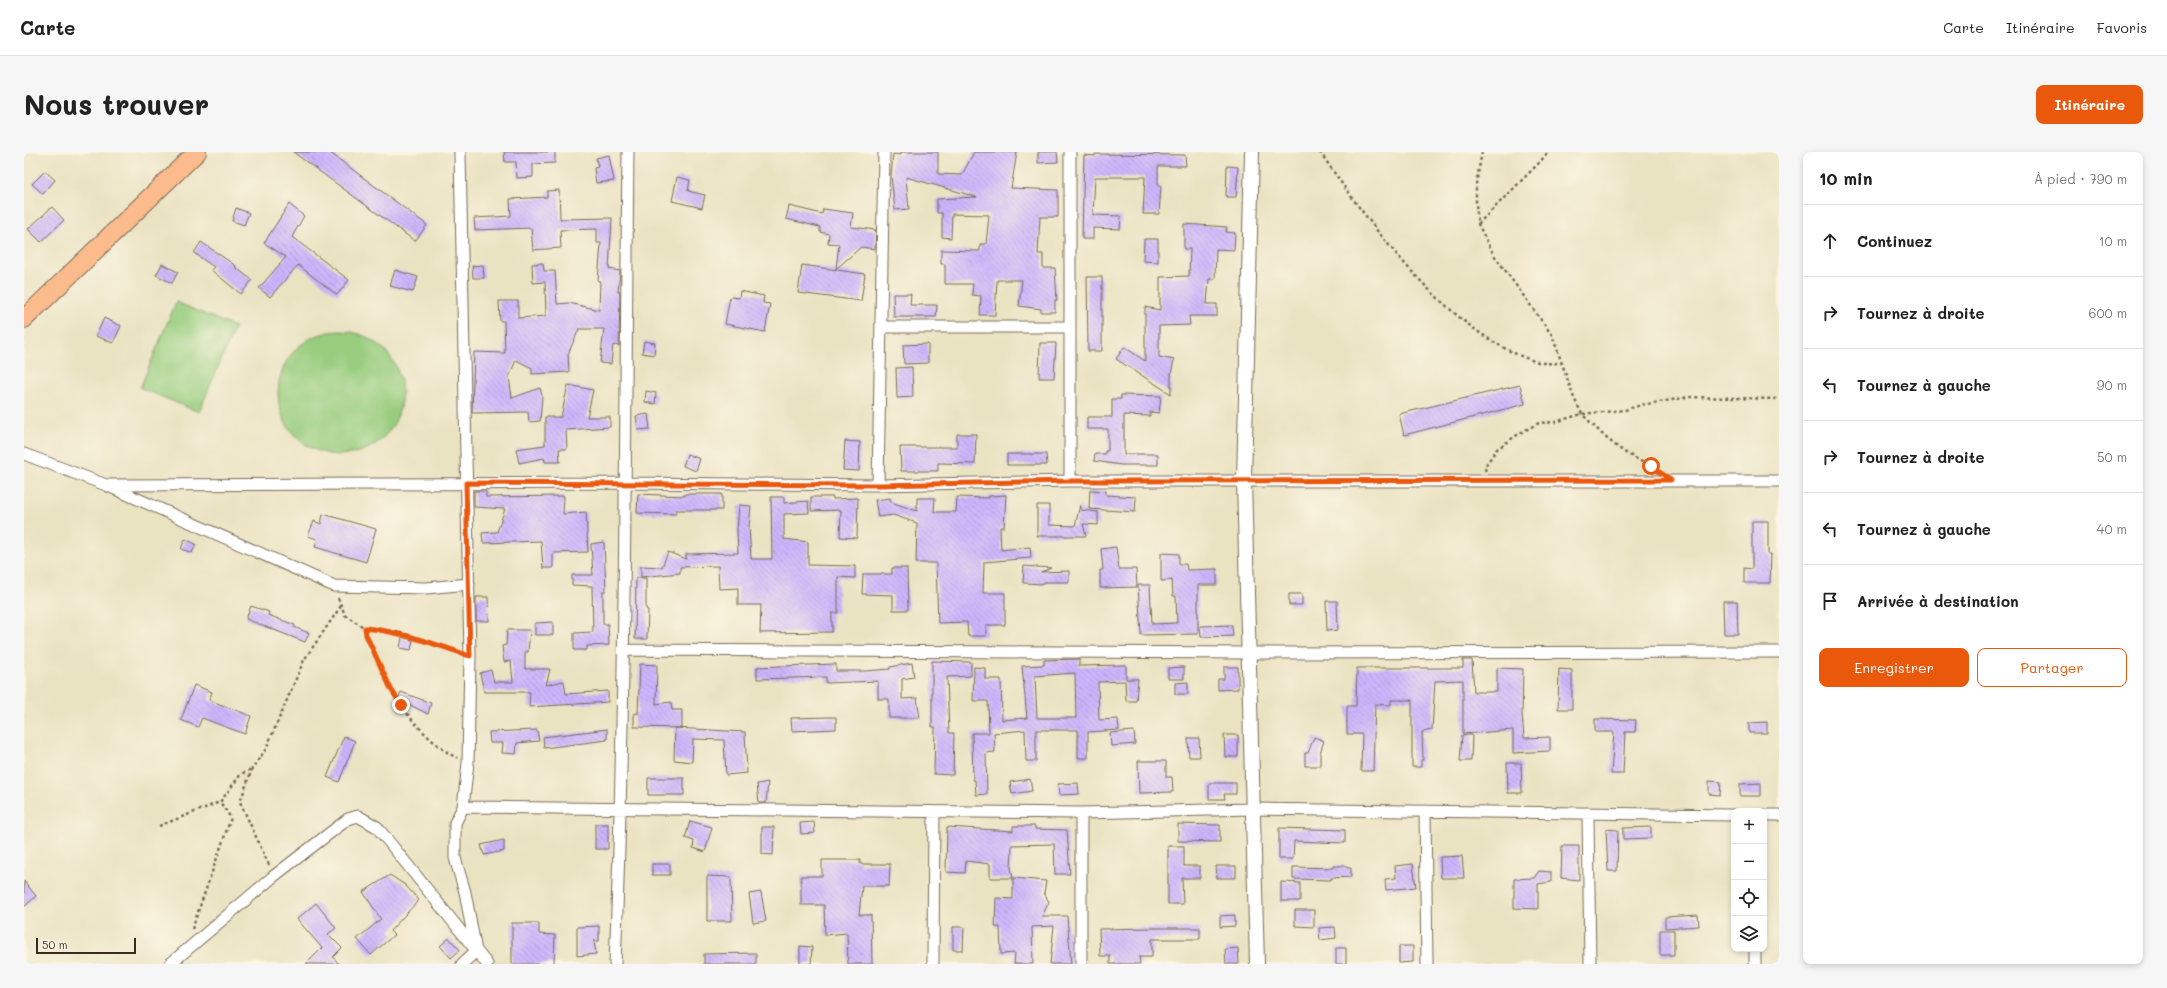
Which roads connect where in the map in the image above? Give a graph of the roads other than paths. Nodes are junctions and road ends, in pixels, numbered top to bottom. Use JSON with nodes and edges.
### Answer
{"nodes":[{"id":1,"x":197,"y":152,"type":"edge"},
{"id":2,"x":460,"y":152,"type":"edge"},
{"id":3,"x":628,"y":152,"type":"edge"},
{"id":4,"x":884,"y":152,"type":"edge"},
{"id":5,"x":1070,"y":152,"type":"edge"},
{"id":6,"x":1252,"y":152,"type":"edge"},
{"id":7,"x":24,"y":320,"type":"edge"},
{"id":8,"x":881,"y":327,"type":"junction"},
{"id":9,"x":1069,"y":327,"type":"junction"},
{"id":10,"x":24,"y":454,"type":"edge"},
{"id":11,"x":1070,"y":481,"type":"junction"},
{"id":12,"x":1244,"y":481,"type":"junction"},
{"id":13,"x":1779,"y":482,"type":"edge"},
{"id":14,"x":466,"y":483,"type":"junction"},
{"id":15,"x":625,"y":483,"type":"junction"},
{"id":16,"x":106,"y":485,"type":"junction"},
{"id":17,"x":878,"y":485,"type":"junction"},
{"id":18,"x":468,"y":584,"type":"junction"},
{"id":19,"x":624,"y":650,"type":"junction"},
{"id":20,"x":1779,"y":652,"type":"edge"},
{"id":21,"x":1250,"y":653,"type":"junction"},
{"id":22,"x":463,"y":807,"type":"junction"},
{"id":23,"x":1253,"y":809,"type":"junction"},
{"id":24,"x":621,"y":810,"type":"junction"},
{"id":25,"x":1425,"y":811,"type":"junction"},
{"id":26,"x":934,"y":812,"type":"junction"},
{"id":27,"x":1081,"y":813,"type":"junction"},
{"id":28,"x":1588,"y":813,"type":"junction"},
{"id":29,"x":1731,"y":815,"type":"edge"},
{"id":30,"x":1767,"y":815,"type":"edge"},
{"id":31,"x":1779,"y":815,"type":"edge"},
{"id":32,"x":476,"y":951,"type":"junction"},
{"id":33,"x":1755,"y":952,"type":"edge"},
{"id":34,"x":170,"y":964,"type":"edge"},
{"id":35,"x":462,"y":964,"type":"edge"},
{"id":36,"x":487,"y":964,"type":"edge"},
{"id":37,"x":615,"y":964,"type":"edge"},
{"id":38,"x":933,"y":964,"type":"edge"},
{"id":39,"x":1082,"y":964,"type":"edge"},
{"id":40,"x":1257,"y":964,"type":"edge"},
{"id":41,"x":1427,"y":964,"type":"edge"},
{"id":42,"x":1590,"y":964,"type":"edge"},
{"id":43,"x":1756,"y":964,"type":"edge"}],
"edges":[{"from":1,"to":7,"type":"main road"},
{"from":2,"to":14,"type":"street"},
{"from":3,"to":15,"type":"street"},
{"from":4,"to":8,"type":"street"},
{"from":5,"to":9,"type":"street"},
{"from":6,"to":12,"type":"street"},
{"from":8,"to":9,"type":"street"},
{"from":8,"to":17,"type":"street"},
{"from":9,"to":11,"type":"street"},
{"from":10,"to":16,"type":"street"},
{"from":11,"to":12,"type":"street"},
{"from":11,"to":17,"type":"street"},
{"from":12,"to":13,"type":"street"},
{"from":12,"to":21,"type":"street"},
{"from":14,"to":15,"type":"street"},
{"from":14,"to":16,"type":"street"},
{"from":14,"to":18,"type":"street"},
{"from":15,"to":17,"type":"street"},
{"from":15,"to":19,"type":"street"},
{"from":16,"to":18,"type":"street"},
{"from":18,"to":22,"type":"street"},
{"from":19,"to":21,"type":"street"},
{"from":19,"to":24,"type":"street"},
{"from":20,"to":21,"type":"street"},
{"from":21,"to":23,"type":"street"},
{"from":22,"to":24,"type":"street"},
{"from":22,"to":32,"type":"street"},
{"from":23,"to":25,"type":"street"},
{"from":23,"to":27,"type":"street"},
{"from":23,"to":40,"type":"street"},
{"from":24,"to":26,"type":"street"},
{"from":24,"to":37,"type":"street"},
{"from":25,"to":28,"type":"street"},
{"from":25,"to":41,"type":"street"},
{"from":26,"to":27,"type":"street"},
{"from":26,"to":38,"type":"street"},
{"from":27,"to":39,"type":"street"},
{"from":28,"to":29,"type":"street"},
{"from":28,"to":42,"type":"street"},
{"from":30,"to":31,"type":"street"},
{"from":32,"to":34,"type":"street"},
{"from":32,"to":35,"type":"street"},
{"from":32,"to":36,"type":"street"},
{"from":33,"to":43,"type":"street"}]}
